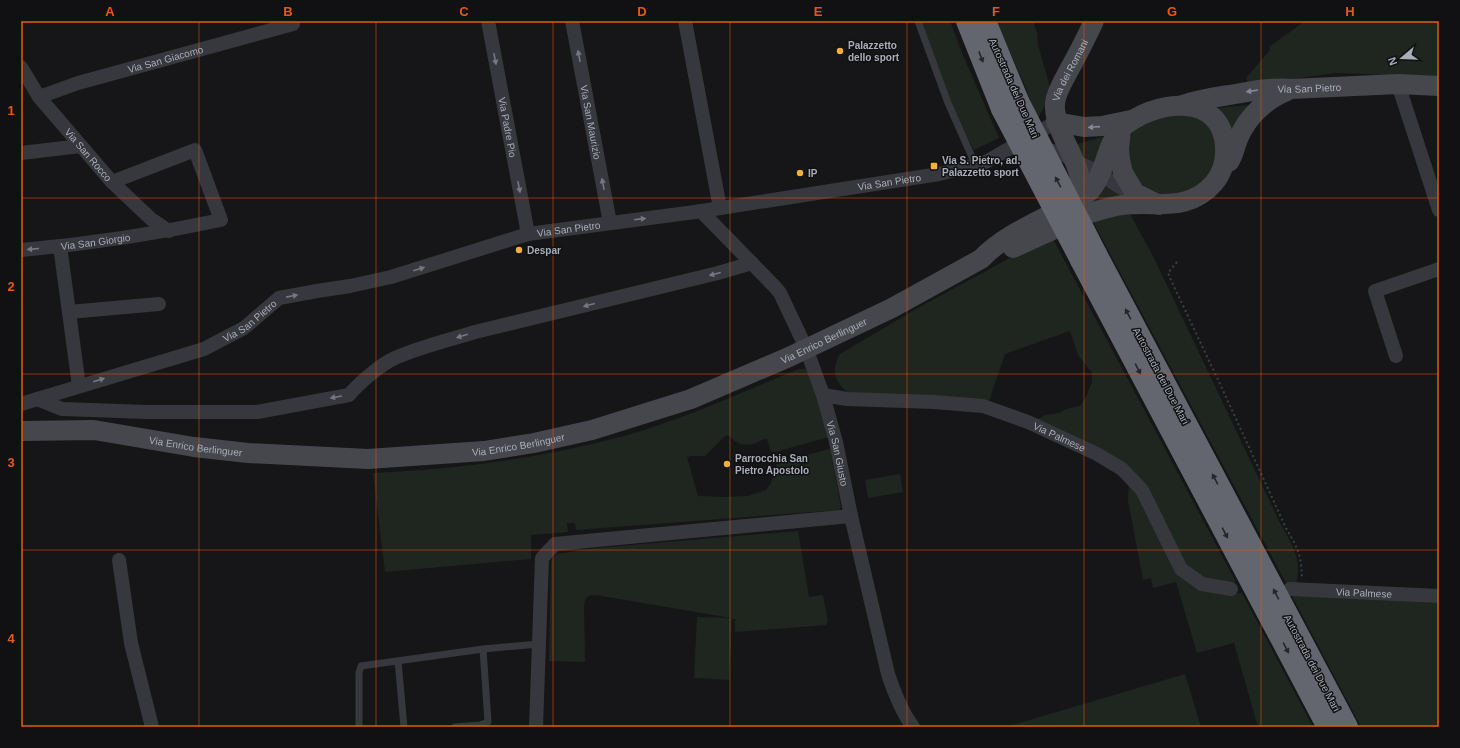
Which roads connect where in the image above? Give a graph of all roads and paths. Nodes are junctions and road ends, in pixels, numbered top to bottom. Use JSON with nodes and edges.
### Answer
{"nodes":[{"id":1,"x":488,"y":21,"type":"edge"},
{"id":2,"x":572,"y":21,"type":"edge"},
{"id":3,"x":685,"y":21,"type":"edge"},
{"id":4,"x":918,"y":21,"type":"edge"},
{"id":5,"x":967,"y":21,"type":"edge"},
{"id":6,"x":985,"y":21,"type":"edge"},
{"id":7,"x":1094,"y":21,"type":"edge"},
{"id":8,"x":292,"y":24,"type":"dead end"},
{"id":9,"x":21,"y":67,"type":"edge"},
{"id":10,"x":1398,"y":84,"type":"junction"},
{"id":11,"x":1439,"y":86,"type":"edge"},
{"id":12,"x":1291,"y":89,"type":"junction"},
{"id":13,"x":39,"y":97,"type":"junction"},
{"id":14,"x":1182,"y":105,"type":"junction"},
{"id":15,"x":1056,"y":122,"type":"junction"},
{"id":16,"x":1127,"y":124,"type":"junction"},
{"id":17,"x":81,"y":146,"type":"junction"},
{"id":18,"x":21,"y":153,"type":"edge"},
{"id":19,"x":1074,"y":161,"type":"junction"},
{"id":20,"x":980,"y":164,"type":"junction"},
{"id":21,"x":1224,"y":166,"type":"junction"},
{"id":22,"x":1101,"y":174,"type":"junction"},
{"id":23,"x":112,"y":182,"type":"junction"},
{"id":24,"x":1135,"y":193,"type":"junction"},
{"id":25,"x":1079,"y":199,"type":"junction"},
{"id":26,"x":1158,"y":205,"type":"junction"},
{"id":27,"x":720,"y":208,"type":"junction"},
{"id":28,"x":1439,"y":210,"type":"edge"},
{"id":29,"x":701,"y":211,"type":"junction"},
{"id":30,"x":610,"y":222,"type":"junction"},
{"id":31,"x":169,"y":231,"type":"junction"},
{"id":32,"x":528,"y":234,"type":"junction"},
{"id":33,"x":60,"y":246,"type":"junction"},
{"id":34,"x":21,"y":250,"type":"edge"},
{"id":35,"x":1088,"y":257,"type":"junction"},
{"id":36,"x":981,"y":259,"type":"junction"},
{"id":37,"x":1177,"y":262,"type":"dead end"},
{"id":38,"x":752,"y":263,"type":"junction"},
{"id":39,"x":1439,"y":269,"type":"edge"},
{"id":40,"x":159,"y":304,"type":"dead end"},
{"id":41,"x":69,"y":312,"type":"junction"},
{"id":42,"x":806,"y":348,"type":"junction"},
{"id":43,"x":1396,"y":356,"type":"dead end"},
{"id":44,"x":79,"y":386,"type":"junction"},
{"id":45,"x":823,"y":395,"type":"junction"},
{"id":46,"x":37,"y":399,"type":"junction"},
{"id":47,"x":21,"y":404,"type":"edge"},
{"id":48,"x":21,"y":431,"type":"edge"},
{"id":49,"x":851,"y":516,"type":"junction"},
{"id":50,"x":119,"y":560,"type":"dead end"},
{"id":51,"x":1231,"y":589,"type":"dead end"},
{"id":52,"x":1296,"y":589,"type":"joint"},
{"id":53,"x":1439,"y":596,"type":"edge"},
{"id":54,"x":539,"y":644,"type":"junction"},
{"id":55,"x":483,"y":649,"type":"junction"},
{"id":56,"x":398,"y":660,"type":"junction"},
{"id":57,"x":1332,"y":718,"type":"edge"},
{"id":58,"x":152,"y":727,"type":"edge"},
{"id":59,"x":359,"y":727,"type":"edge"},
{"id":60,"x":404,"y":727,"type":"edge"},
{"id":61,"x":455,"y":727,"type":"edge"},
{"id":62,"x":536,"y":727,"type":"edge"},
{"id":63,"x":913,"y":727,"type":"edge"},
{"id":64,"x":1347,"y":727,"type":"edge"}],
"edges":[{"from":1,"to":32,"type":"street","name":"Via Padre Pio","one_way":true},
{"from":30,"to":2,"type":"street","name":"Via San Maurizio","one_way":true},
{"from":3,"to":27,"type":"street"},
{"from":4,"to":20,"type":"lane"},
{"from":5,"to":35,"type":"highway","name":"Autostrada dei Due Mari","one_way":true,"bridge":true},
{"from":35,"to":6,"type":"highway","name":"Autostrada dei Due Mari","one_way":true,"bridge":true},
{"from":7,"to":15,"type":"main road","name":"Via dei Romani"},
{"from":8,"to":13,"type":"street","name":"Via San Giacomo"},
{"from":9,"to":13,"type":"street","name":"Via San Rocco"},
{"from":10,"to":11,"type":"main road","name":"Via San Pietro"},
{"from":10,"to":12,"type":"main road","name":"Via San Pietro"},
{"from":10,"to":28,"type":"street"},
{"from":12,"to":14,"type":"main road","name":"Via San Pietro","one_way":true},
{"from":12,"to":21,"type":"main road"},
{"from":13,"to":17,"type":"street","name":"Via San Rocco"},
{"from":14,"to":16,"type":"main road"},
{"from":14,"to":21,"type":"main road"},
{"from":16,"to":15,"type":"main road","one_way":true},
{"from":15,"to":19,"type":"main road"},
{"from":15,"to":20,"type":"street","name":"Via San Pietro"},
{"from":16,"to":22,"type":"main road","name":"Via Enrico Berlinguer"},
{"from":16,"to":24,"type":"main road"},
{"from":17,"to":18,"type":"street"},
{"from":17,"to":23,"type":"street","name":"Via San Rocco"},
{"from":19,"to":20,"type":"street"},
{"from":19,"to":22,"type":"street"},
{"from":19,"to":25,"type":"main road"},
{"from":20,"to":27,"type":"street","name":"Via San Pietro"},
{"from":21,"to":26,"type":"main road"},
{"from":22,"to":24,"type":"street"},
{"from":22,"to":25,"type":"main road","name":"Via Enrico Berlinguer"},
{"from":23,"to":31,"type":"street","name":"Via San Rocco"},
{"from":23,"to":31,"type":"street","name":"Via San Giorgio"},
{"from":24,"to":26,"type":"main road"},
{"from":25,"to":36,"type":"main road","name":"Via Enrico Berlinguer"},
{"from":26,"to":36,"type":"main road","name":"Via Enrico Berlinguer"},
{"from":27,"to":29,"type":"street","name":"Via San Pietro"},
{"from":30,"to":29,"type":"street","name":"Via San Pietro","one_way":true},
{"from":29,"to":38,"type":"street","name":"Via San Giusto"},
{"from":30,"to":32,"type":"street","name":"Via San Pietro"},
{"from":31,"to":33,"type":"street","name":"Via San Giorgio"},
{"from":44,"to":32,"type":"street","name":"Via San Pietro","one_way":true},
{"from":33,"to":34,"type":"street","name":"Via San Giorgio","one_way":true},
{"from":33,"to":41,"type":"street"},
{"from":35,"to":57,"type":"highway","name":"Autostrada dei Due Mari"},
{"from":36,"to":42,"type":"main road","name":"Via Enrico Berlinguer"},
{"from":37,"to":52,"type":"path"},
{"from":38,"to":42,"type":"street","name":"Via San Giusto"},
{"from":38,"to":46,"type":"street","one_way":true},
{"from":39,"to":43,"type":"street"},
{"from":40,"to":41,"type":"street"},
{"from":41,"to":44,"type":"street"},
{"from":42,"to":45,"type":"street","name":"Via San Giusto"},
{"from":42,"to":48,"type":"main road","name":"Via Enrico Berlinguer"},
{"from":44,"to":46,"type":"street","name":"Via San Pietro"},
{"from":45,"to":49,"type":"street","name":"Via San Giusto"},
{"from":45,"to":51,"type":"street","name":"Via Palmese"},
{"from":46,"to":47,"type":"street","name":"Via San Pietro"},
{"from":49,"to":54,"type":"street"},
{"from":49,"to":63,"type":"street","name":"Via San Giusto"},
{"from":50,"to":58,"type":"street"},
{"from":52,"to":53,"type":"street","name":"Via Palmese"},
{"from":54,"to":55,"type":"lane"},
{"from":54,"to":62,"type":"street"},
{"from":55,"to":56,"type":"lane"},
{"from":55,"to":61,"type":"lane"},
{"from":56,"to":59,"type":"lane"},
{"from":56,"to":60,"type":"lane"},
{"from":57,"to":64,"type":"highway","name":"Autostrada dei Due Mari"}]}
